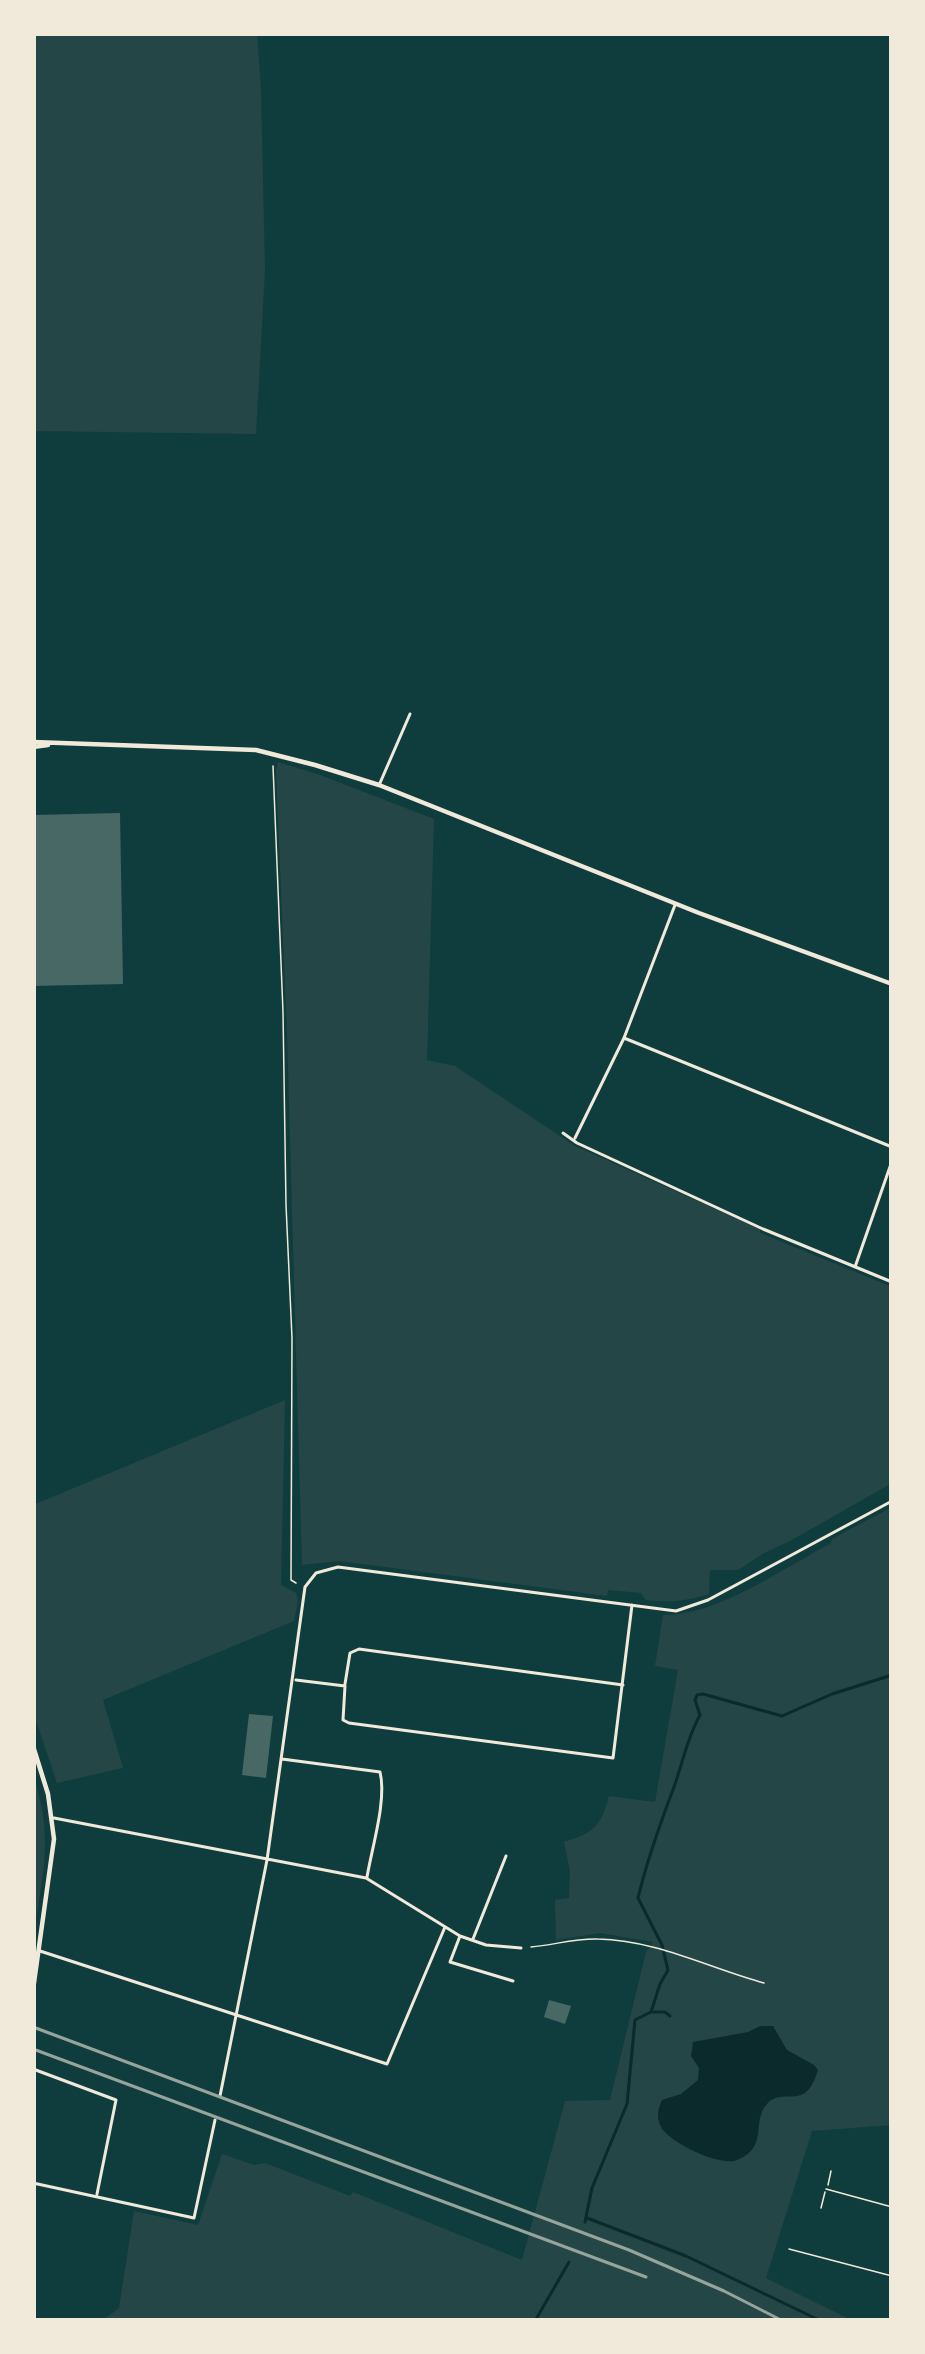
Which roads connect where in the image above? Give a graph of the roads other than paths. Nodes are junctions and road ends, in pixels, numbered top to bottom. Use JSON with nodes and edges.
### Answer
{"nodes":[{"id":1,"x":410,"y":713,"type":"dead end"},
{"id":2,"x":33,"y":745,"type":"edge"},
{"id":3,"x":380,"y":785,"type":"junction"},
{"id":4,"x":675,"y":903,"type":"junction"},
{"id":5,"x":892,"y":985,"type":"edge"},
{"id":6,"x":624,"y":1038,"type":"junction"},
{"id":7,"x":562,"y":1133,"type":"dead end"},
{"id":8,"x":575,"y":1140,"type":"junction"},
{"id":9,"x":892,"y":1147,"type":"edge"},
{"id":10,"x":892,"y":1161,"type":"edge"},
{"id":11,"x":855,"y":1267,"type":"junction"},
{"id":12,"x":892,"y":1282,"type":"edge"},
{"id":13,"x":892,"y":1501,"type":"edge"},
{"id":14,"x":632,"y":1605,"type":"junction"},
{"id":15,"x":294,"y":1680,"type":"junction"},
{"id":16,"x":623,"y":1685,"type":"junction"},
{"id":17,"x":345,"y":1686,"type":"junction"},
{"id":18,"x":33,"y":1745,"type":"edge"},
{"id":19,"x":282,"y":1759,"type":"junction"},
{"id":20,"x":53,"y":1818,"type":"junction"},
{"id":21,"x":506,"y":1856,"type":"dead end"},
{"id":22,"x":267,"y":1860,"type":"junction"},
{"id":23,"x":366,"y":1879,"type":"junction"},
{"id":24,"x":445,"y":1927,"type":"junction"},
{"id":25,"x":460,"y":1936,"type":"junction"},
{"id":26,"x":472,"y":1941,"type":"junction"},
{"id":27,"x":521,"y":1948,"type":"road end"},
{"id":28,"x":39,"y":1950,"type":"junction"},
{"id":29,"x":513,"y":1981,"type":"dead end"},
{"id":30,"x":33,"y":1990,"type":"edge"},
{"id":31,"x":237,"y":2014,"type":"junction"},
{"id":32,"x":33,"y":2069,"type":"edge"},
{"id":33,"x":220,"y":2096,"type":"dead end"},
{"id":34,"x":215,"y":2120,"type":"dead end"},
{"id":35,"x":831,"y":2171,"type":"dead end"},
{"id":36,"x":33,"y":2182,"type":"edge"},
{"id":37,"x":826,"y":2189,"type":"junction"},
{"id":38,"x":97,"y":2195,"type":"junction"},
{"id":39,"x":820,"y":2207,"type":"dead end"},
{"id":40,"x":892,"y":2207,"type":"edge"},
{"id":41,"x":789,"y":2249,"type":"dead end"},
{"id":42,"x":892,"y":2276,"type":"edge"},
{"id":43,"x":892,"y":2312,"type":"edge"},
{"id":44,"x":891,"y":2321,"type":"edge"}],
"edges":[{"from":1,"to":3,"type":"street"},
{"from":2,"to":3,"type":"main road"},
{"from":3,"to":4,"type":"main road"},
{"from":4,"to":5,"type":"main road"},
{"from":4,"to":6,"type":"street"},
{"from":6,"to":8,"type":"street"},
{"from":6,"to":9,"type":"street"},
{"from":7,"to":8,"type":"street"},
{"from":8,"to":11,"type":"street"},
{"from":10,"to":11,"type":"street"},
{"from":11,"to":12,"type":"street"},
{"from":13,"to":14,"type":"street"},
{"from":14,"to":15,"type":"street"},
{"from":14,"to":16,"type":"street"},
{"from":15,"to":17,"type":"street"},
{"from":15,"to":19,"type":"street"},
{"from":16,"to":17,"type":"street"},
{"from":16,"to":17,"type":"street"},
{"from":18,"to":20,"type":"main road"},
{"from":19,"to":22,"type":"street"},
{"from":19,"to":23,"type":"street"},
{"from":20,"to":22,"type":"street"},
{"from":20,"to":28,"type":"main road"},
{"from":21,"to":26,"type":"street"},
{"from":22,"to":23,"type":"street"},
{"from":22,"to":31,"type":"street"},
{"from":23,"to":24,"type":"street"},
{"from":24,"to":25,"type":"street"},
{"from":24,"to":31,"type":"street"},
{"from":25,"to":26,"type":"street"},
{"from":25,"to":29,"type":"street"},
{"from":26,"to":27,"type":"street"},
{"from":28,"to":30,"type":"main road"},
{"from":28,"to":31,"type":"street"},
{"from":31,"to":33,"type":"street"},
{"from":32,"to":38,"type":"street"},
{"from":34,"to":38,"type":"street"},
{"from":35,"to":37,"type":"lane"},
{"from":36,"to":38,"type":"street"},
{"from":37,"to":39,"type":"lane"},
{"from":37,"to":40,"type":"lane"},
{"from":41,"to":42,"type":"lane"},
{"from":43,"to":44,"type":"street"}]}
